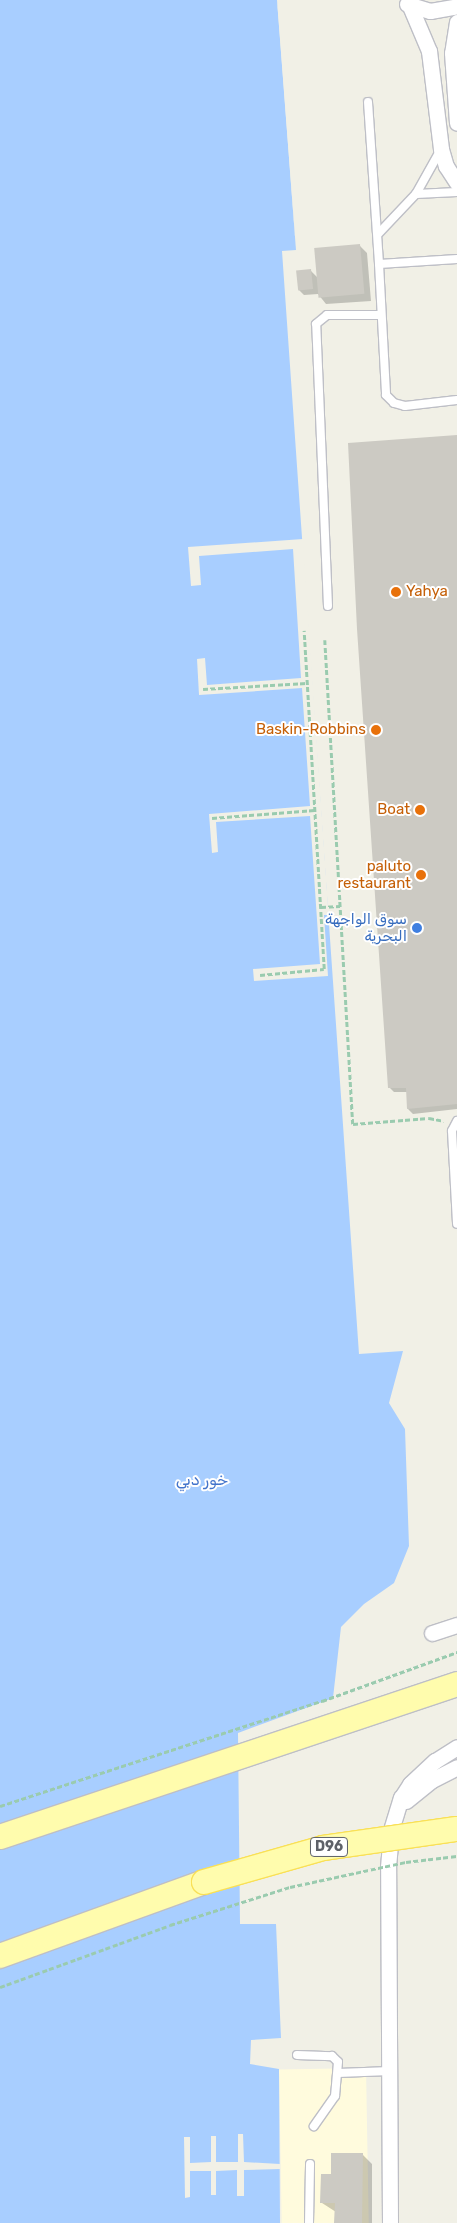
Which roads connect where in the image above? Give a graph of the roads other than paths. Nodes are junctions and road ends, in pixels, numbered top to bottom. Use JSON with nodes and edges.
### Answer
{"nodes":[{"id":1,"x":406,"y":3,"type":"edge"},
{"id":2,"x":457,"y":6,"type":"edge"},
{"id":3,"x":457,"y":22,"type":"edge"},
{"id":4,"x":368,"y":102,"type":"dead end"},
{"id":5,"x":457,"y":123,"type":"edge"},
{"id":6,"x":441,"y":149,"type":"junction"},
{"id":7,"x":457,"y":182,"type":"edge"},
{"id":8,"x":457,"y":192,"type":"edge"},
{"id":9,"x":416,"y":194,"type":"junction"},
{"id":10,"x":378,"y":234,"type":"junction"},
{"id":11,"x":457,"y":259,"type":"edge"},
{"id":12,"x":379,"y":264,"type":"junction"},
{"id":13,"x":380,"y":314,"type":"junction"},
{"id":14,"x":457,"y":400,"type":"edge"},
{"id":15,"x":328,"y":606,"type":"dead end"},
{"id":16,"x":456,"y":1122,"type":"edge"},
{"id":17,"x":457,"y":1224,"type":"edge"},
{"id":18,"x":457,"y":1625,"type":"edge"},
{"id":19,"x":432,"y":1633,"type":"dead end"},
{"id":20,"x":457,"y":1684,"type":"edge"},
{"id":21,"x":457,"y":1746,"type":"edge"},
{"id":22,"x":457,"y":1768,"type":"edge"},
{"id":23,"x":395,"y":1814,"type":"junction"},
{"id":24,"x":457,"y":1829,"type":"edge"},
{"id":25,"x":0,"y":1837,"type":"edge"},
{"id":26,"x":0,"y":1956,"type":"edge"},
{"id":27,"x":297,"y":2055,"type":"dead end"},
{"id":28,"x":390,"y":2071,"type":"junction"},
{"id":29,"x":338,"y":2073,"type":"junction"},
{"id":30,"x":314,"y":2126,"type":"dead end"},
{"id":31,"x":310,"y":2164,"type":"dead end"},
{"id":32,"x":309,"y":2223,"type":"edge"},
{"id":33,"x":390,"y":2223,"type":"edge"}],
"edges":[{"from":1,"to":2,"type":"street"},
{"from":1,"to":6,"type":"street"},
{"from":3,"to":5,"type":"street"},
{"from":4,"to":10,"type":"lane"},
{"from":6,"to":7,"type":"street"},
{"from":6,"to":9,"type":"lane"},
{"from":8,"to":9,"type":"lane"},
{"from":9,"to":10,"type":"lane"},
{"from":10,"to":12,"type":"lane"},
{"from":11,"to":12,"type":"lane"},
{"from":12,"to":13,"type":"lane"},
{"from":13,"to":14,"type":"lane"},
{"from":13,"to":15,"type":"lane"},
{"from":16,"to":17,"type":"lane"},
{"from":18,"to":19,"type":"street"},
{"from":20,"to":25,"type":"main road"},
{"from":21,"to":23,"type":"street"},
{"from":22,"to":23,"type":"street"},
{"from":23,"to":28,"type":"street"},
{"from":24,"to":26,"type":"main road","number":"D96","bridge":true},
{"from":27,"to":29,"type":"lane"},
{"from":28,"to":29,"type":"lane"},
{"from":28,"to":33,"type":"street"},
{"from":29,"to":30,"type":"lane"},
{"from":31,"to":32,"type":"lane"}]}
